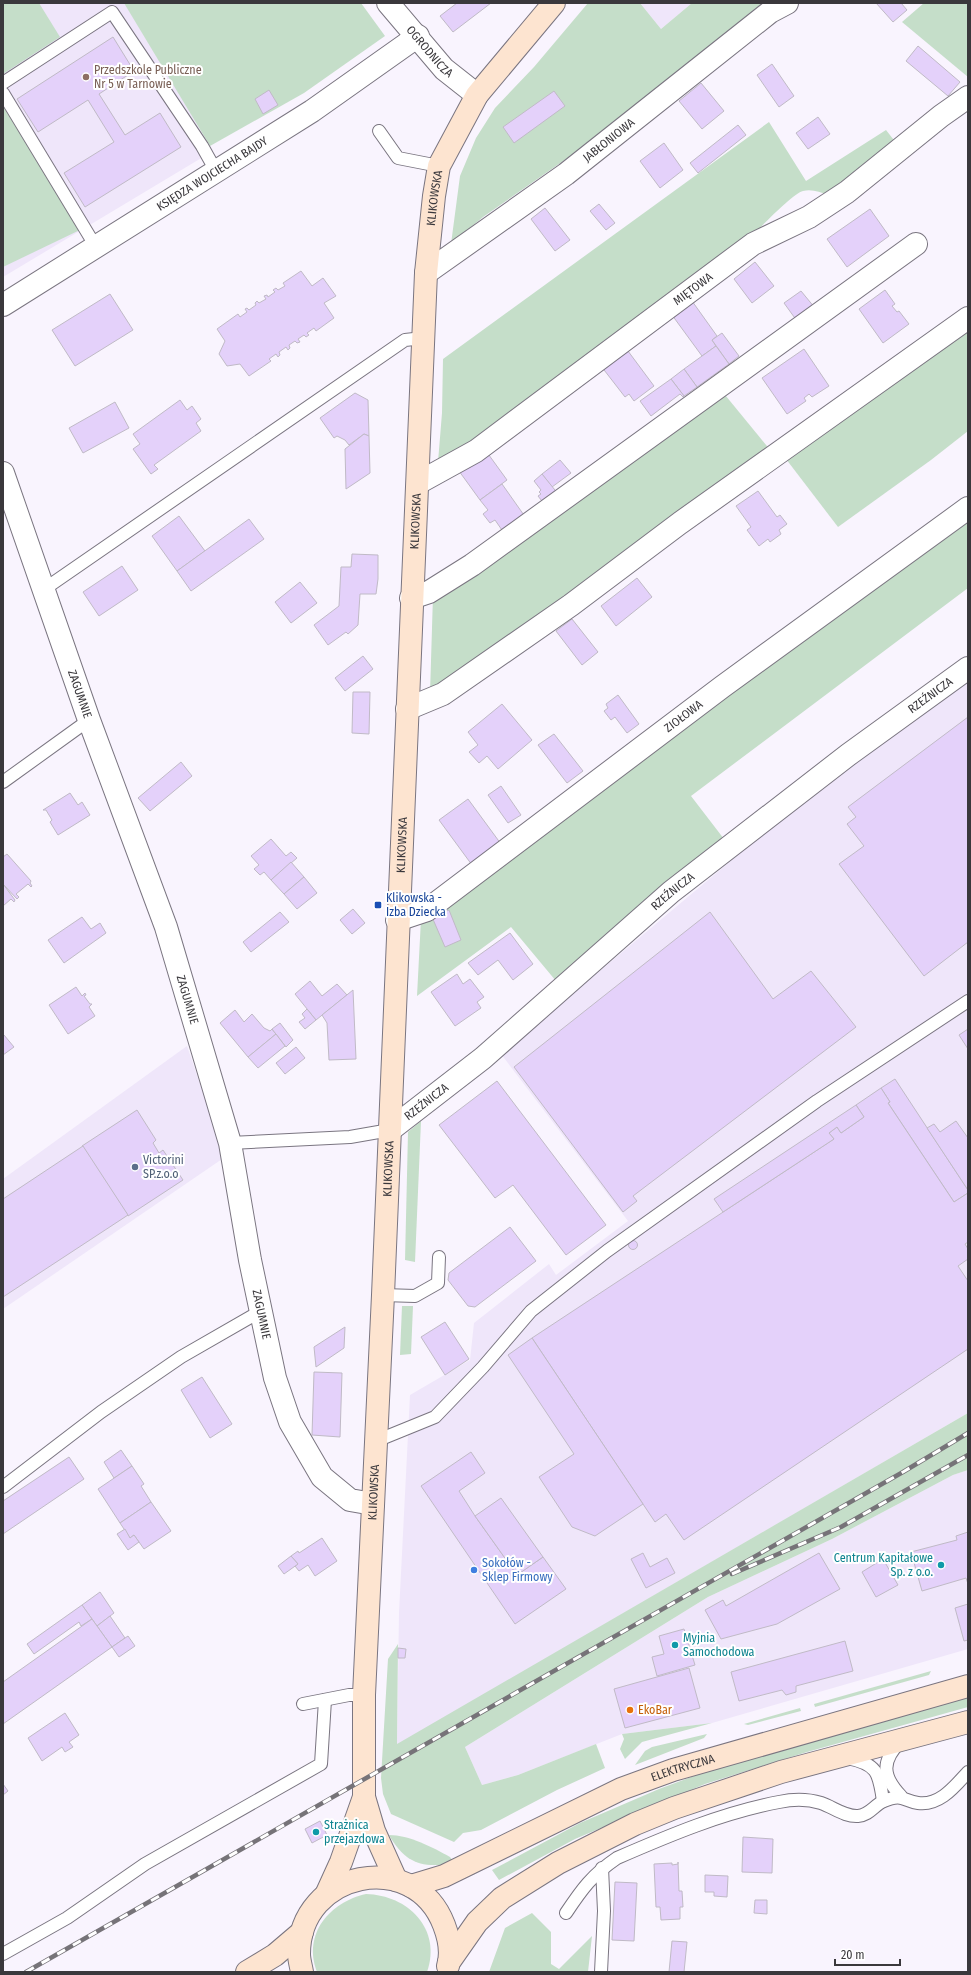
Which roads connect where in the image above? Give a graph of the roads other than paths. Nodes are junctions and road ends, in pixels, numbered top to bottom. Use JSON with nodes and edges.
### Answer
{"nodes":[{"id":1,"x":388,"y":3,"type":"edge"},
{"id":2,"x":554,"y":3,"type":"edge"},
{"id":3,"x":787,"y":3,"type":"edge"},
{"id":4,"x":418,"y":36,"type":"junction"},
{"id":5,"x":3,"y":83,"type":"edge"},
{"id":6,"x":3,"y":93,"type":"edge"},
{"id":7,"x":477,"y":95,"type":"junction"},
{"id":8,"x":968,"y":97,"type":"edge"},
{"id":9,"x":379,"y":131,"type":"dead end"},
{"id":10,"x":439,"y":166,"type":"junction"},
{"id":11,"x":216,"y":171,"type":"junction"},
{"id":12,"x":916,"y":244,"type":"dead end"},
{"id":13,"x":96,"y":247,"type":"junction"},
{"id":14,"x":426,"y":273,"type":"junction"},
{"id":15,"x":3,"y":305,"type":"edge"},
{"id":16,"x":968,"y":318,"type":"edge"},
{"id":17,"x":423,"y":338,"type":"junction"},
{"id":18,"x":3,"y":473,"type":"edge"},
{"id":19,"x":418,"y":483,"type":"junction"},
{"id":20,"x":968,"y":508,"type":"edge"},
{"id":21,"x":43,"y":590,"type":"junction"},
{"id":22,"x":411,"y":598,"type":"junction"},
{"id":23,"x":968,"y":668,"type":"edge"},
{"id":24,"x":407,"y":709,"type":"junction"},
{"id":25,"x":89,"y":720,"type":"junction"},
{"id":26,"x":3,"y":782,"type":"edge"},
{"id":27,"x":397,"y":920,"type":"junction"},
{"id":28,"x":968,"y":1001,"type":"edge"},
{"id":29,"x":390,"y":1130,"type":"junction"},
{"id":30,"x":230,"y":1143,"type":"junction"},
{"id":31,"x":439,"y":1256,"type":"dead end"},
{"id":32,"x":383,"y":1295,"type":"junction"},
{"id":33,"x":261,"y":1311,"type":"junction"},
{"id":34,"x":376,"y":1441,"type":"junction"},
{"id":35,"x":3,"y":1487,"type":"edge"},
{"id":36,"x":373,"y":1504,"type":"junction"},
{"id":37,"x":968,"y":1686,"type":"edge"},
{"id":38,"x":364,"y":1694,"type":"junction"},
{"id":39,"x":325,"y":1700,"type":"junction"},
{"id":40,"x":302,"y":1704,"type":"dead end"},
{"id":41,"x":968,"y":1722,"type":"edge"},
{"id":42,"x":902,"y":1741,"type":"junction"},
{"id":43,"x":840,"y":1756,"type":"junction"},
{"id":44,"x":968,"y":1772,"type":"edge"},
{"id":45,"x":901,"y":1796,"type":"junction"},
{"id":46,"x":364,"y":1797,"type":"junction"},
{"id":47,"x":883,"y":1801,"type":"junction"},
{"id":48,"x":602,"y":1868,"type":"junction"},
{"id":49,"x":404,"y":1883,"type":"junction"},
{"id":50,"x":326,"y":1894,"type":"junction"},
{"id":51,"x":566,"y":1913,"type":"dead end"},
{"id":52,"x":302,"y":1932,"type":"junction"},
{"id":53,"x":3,"y":1954,"type":"edge"},
{"id":54,"x":448,"y":1967,"type":"edge"},
{"id":55,"x":247,"y":1972,"type":"edge"},
{"id":56,"x":302,"y":1972,"type":"edge"},
{"id":57,"x":601,"y":1972,"type":"edge"}],
"edges":[{"from":1,"to":4,"type":"street","name":"OGRODNICZA"},
{"from":2,"to":7,"type":"street","name":"KLIKOWSKA"},
{"from":3,"to":14,"type":"street","name":"JABŁONIOWA"},
{"from":4,"to":7,"type":"street","name":"OGRODNICZA"},
{"from":4,"to":11,"type":"street","name":"KSIĘDZA WOJCIECHA BAJDY"},
{"from":5,"to":11,"type":"lane"},
{"from":6,"to":13,"type":"lane"},
{"from":7,"to":10,"type":"street","name":"KLIKOWSKA"},
{"from":8,"to":19,"type":"street","name":"MIĘTOWA"},
{"from":9,"to":10,"type":"lane"},
{"from":10,"to":14,"type":"street","name":"KLIKOWSKA"},
{"from":11,"to":13,"type":"street","name":"KSIĘDZA WOJCIECHA BAJDY"},
{"from":12,"to":22,"type":"street"},
{"from":13,"to":15,"type":"street","name":"KSIĘDZA WOJCIECHA BAJDY"},
{"from":14,"to":17,"type":"street","name":"KLIKOWSKA"},
{"from":16,"to":24,"type":"street"},
{"from":17,"to":19,"type":"street","name":"KLIKOWSKA"},
{"from":17,"to":21,"type":"lane"},
{"from":18,"to":21,"type":"street","name":"ZAGUMNIE"},
{"from":19,"to":22,"type":"street","name":"KLIKOWSKA"},
{"from":20,"to":27,"type":"street","name":"ZIOŁOWA"},
{"from":21,"to":25,"type":"street","name":"ZAGUMNIE"},
{"from":22,"to":24,"type":"street","name":"KLIKOWSKA"},
{"from":23,"to":29,"type":"street","name":"RZEŹNICZA"},
{"from":24,"to":27,"type":"street","name":"KLIKOWSKA"},
{"from":25,"to":26,"type":"lane"},
{"from":25,"to":30,"type":"street","name":"ZAGUMNIE"},
{"from":27,"to":29,"type":"street","name":"KLIKOWSKA"},
{"from":28,"to":34,"type":"lane"},
{"from":29,"to":30,"type":"lane"},
{"from":29,"to":32,"type":"street","name":"KLIKOWSKA"},
{"from":30,"to":33,"type":"street","name":"ZAGUMNIE"},
{"from":31,"to":32,"type":"lane"},
{"from":32,"to":34,"type":"street","name":"KLIKOWSKA"},
{"from":33,"to":35,"type":"lane"},
{"from":33,"to":36,"type":"street","name":"ZAGUMNIE"},
{"from":34,"to":36,"type":"street","name":"KLIKOWSKA"},
{"from":36,"to":38,"type":"street","name":"KLIKOWSKA"},
{"from":37,"to":49,"type":"street","name":"ELEKTRYCZNA"},
{"from":38,"to":39,"type":"lane"},
{"from":38,"to":46,"type":"street","name":"KLIKOWSKA"},
{"from":39,"to":40,"type":"lane"},
{"from":39,"to":53,"type":"lane"},
{"from":41,"to":42,"type":"street"},
{"from":42,"to":43,"type":"street"},
{"from":42,"to":45,"type":"lane"},
{"from":43,"to":47,"type":"lane"},
{"from":43,"to":54,"type":"street"},
{"from":44,"to":45,"type":"lane"},
{"from":45,"to":47,"type":"lane"},
{"from":46,"to":49,"type":"street","name":"KLIKOWSKA"},
{"from":46,"to":50,"type":"street","name":"KLIKOWSKA"},
{"from":47,"to":48,"type":"lane"},
{"from":48,"to":51,"type":"lane"},
{"from":48,"to":57,"type":"lane"},
{"from":49,"to":50,"type":"street"},
{"from":49,"to":54,"type":"street"},
{"from":50,"to":52,"type":"street"},
{"from":52,"to":55,"type":"street"},
{"from":52,"to":56,"type":"street"}]}
